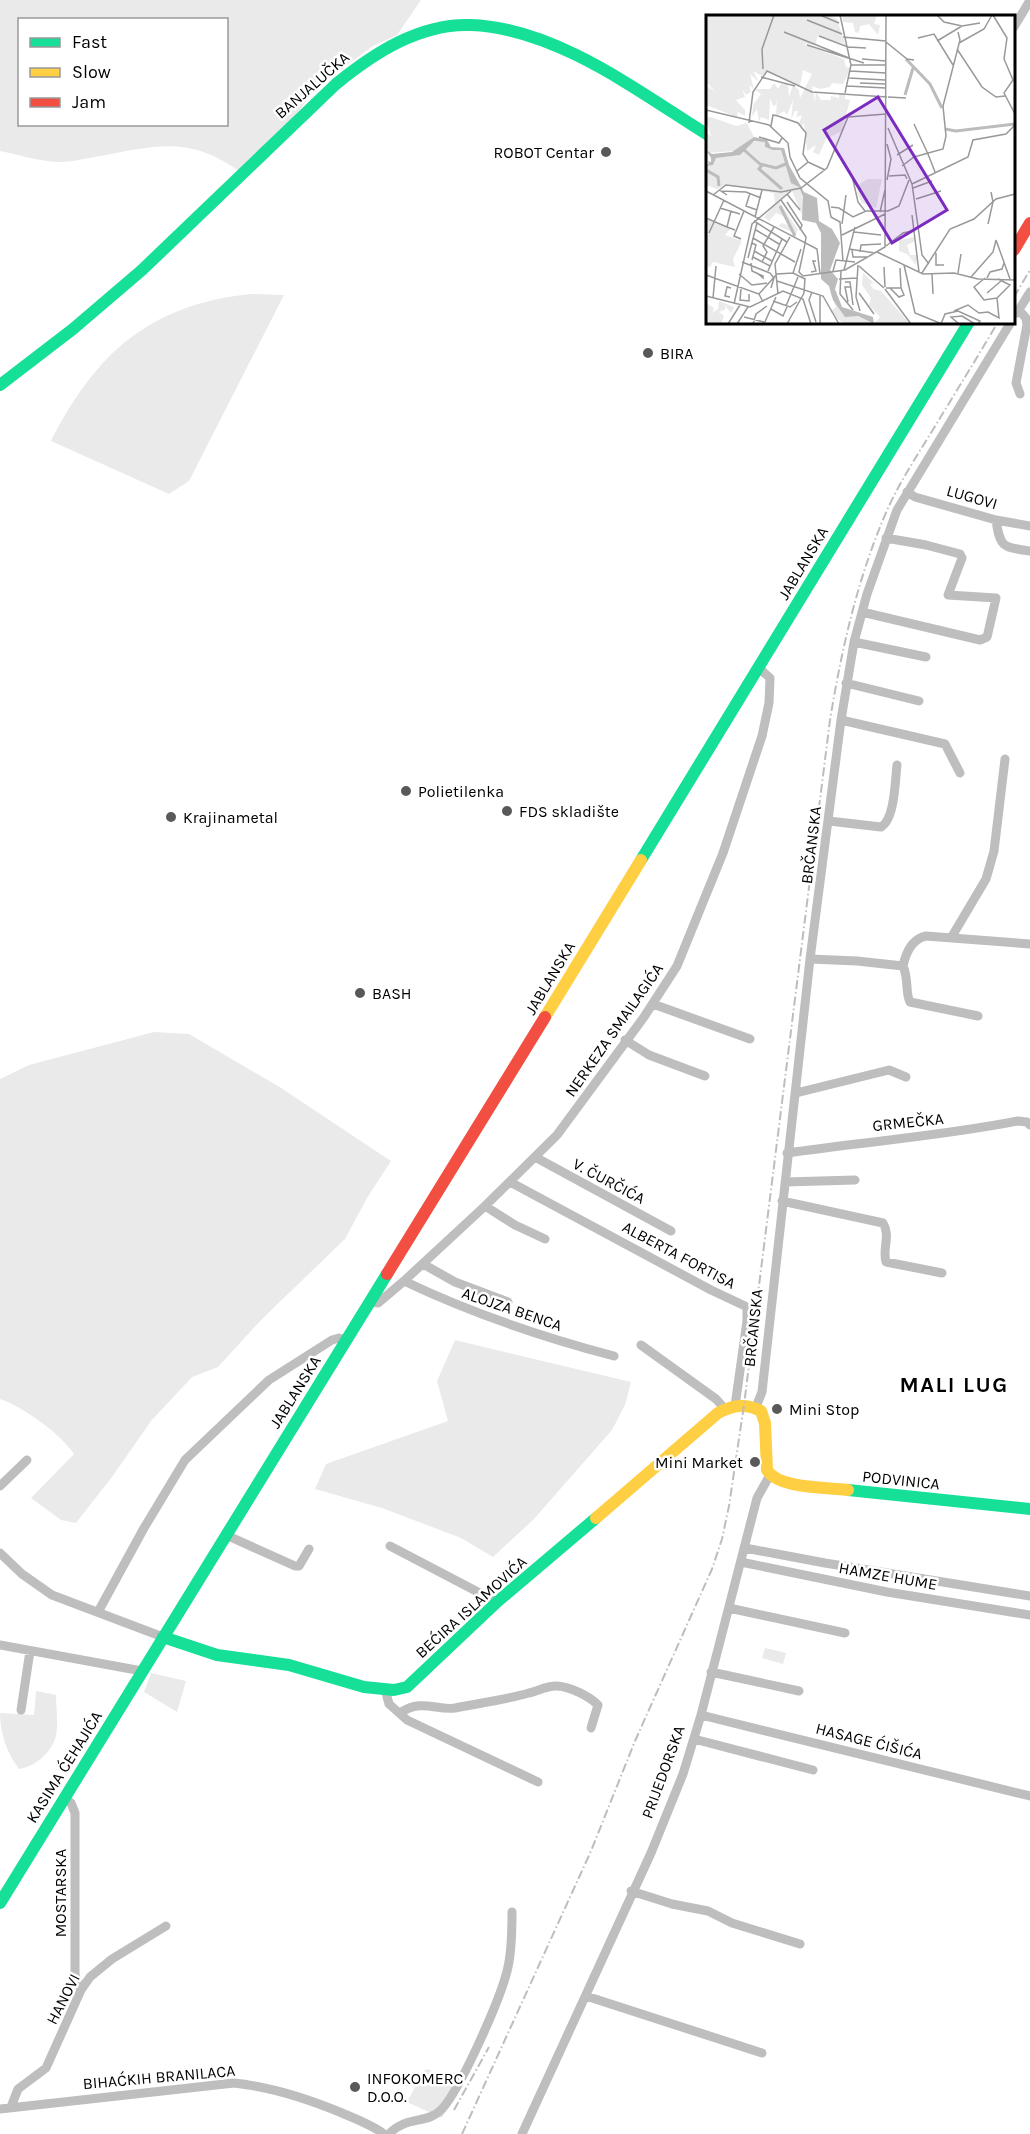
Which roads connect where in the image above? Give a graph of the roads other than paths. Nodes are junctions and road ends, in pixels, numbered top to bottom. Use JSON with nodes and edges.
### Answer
{"nodes":[{"id":1,"x":1028,"y":2,"type":"edge"},
{"id":2,"x":1015,"y":25,"type":"edge"},
{"id":3,"x":706,"y":134,"type":"edge"},
{"id":4,"x":1030,"y":223,"type":"edge"},
{"id":5,"x":1016,"y":242,"type":"edge"},
{"id":6,"x":1030,"y":292,"type":"edge"},
{"id":7,"x":1019,"y":310,"type":"junction"},
{"id":8,"x":1015,"y":316,"type":"edge"},
{"id":9,"x":968,"y":324,"type":"edge"},
{"id":10,"x":1010,"y":324,"type":"edge"},
{"id":11,"x":0,"y":385,"type":"edge"},
{"id":12,"x":1020,"y":394,"type":"dead end"},
{"id":13,"x":907,"y":492,"type":"junction"},
{"id":14,"x":996,"y":520,"type":"junction"},
{"id":15,"x":1030,"y":526,"type":"edge"},
{"id":16,"x":886,"y":538,"type":"junction"},
{"id":17,"x":1030,"y":551,"type":"edge"},
{"id":18,"x":862,"y":612,"type":"junction"},
{"id":19,"x":854,"y":642,"type":"junction"},
{"id":20,"x":926,"y":657,"type":"dead end"},
{"id":21,"x":759,"y":668,"type":"junction"},
{"id":22,"x":846,"y":683,"type":"junction"},
{"id":23,"x":919,"y":701,"type":"dead end"},
{"id":24,"x":841,"y":720,"type":"junction"},
{"id":25,"x":1005,"y":759,"type":"dead end"},
{"id":26,"x":897,"y":765,"type":"dead end"},
{"id":27,"x":960,"y":773,"type":"dead end"},
{"id":28,"x":829,"y":821,"type":"junction"},
{"id":29,"x":951,"y":938,"type":"junction"},
{"id":30,"x":1030,"y":944,"type":"edge"},
{"id":31,"x":810,"y":959,"type":"junction"},
{"id":32,"x":903,"y":966,"type":"junction"},
{"id":33,"x":653,"y":1004,"type":"junction"},
{"id":34,"x":978,"y":1016,"type":"dead end"},
{"id":35,"x":750,"y":1039,"type":"dead end"},
{"id":36,"x":625,"y":1040,"type":"junction"},
{"id":37,"x":705,"y":1076,"type":"dead end"},
{"id":38,"x":906,"y":1077,"type":"dead end"},
{"id":39,"x":796,"y":1094,"type":"junction"},
{"id":40,"x":1030,"y":1125,"type":"edge"},
{"id":41,"x":787,"y":1153,"type":"junction"},
{"id":42,"x":535,"y":1157,"type":"junction"},
{"id":43,"x":855,"y":1180,"type":"dead end"},
{"id":44,"x":510,"y":1182,"type":"junction"},
{"id":45,"x":785,"y":1182,"type":"junction"},
{"id":46,"x":782,"y":1201,"type":"junction"},
{"id":47,"x":485,"y":1206,"type":"junction"},
{"id":48,"x":671,"y":1231,"type":"dead end"},
{"id":49,"x":545,"y":1239,"type":"dead end"},
{"id":50,"x":423,"y":1264,"type":"junction"},
{"id":51,"x":942,"y":1273,"type":"dead end"},
{"id":52,"x":404,"y":1281,"type":"junction"},
{"id":53,"x":370,"y":1302,"type":"junction"},
{"id":54,"x":508,"y":1302,"type":"dead end"},
{"id":55,"x":347,"y":1340,"type":"junction"},
{"id":56,"x":641,"y":1345,"type":"dead end"},
{"id":57,"x":614,"y":1356,"type":"dead end"},
{"id":58,"x":756,"y":1407,"type":"junction"},
{"id":59,"x":730,"y":1408,"type":"junction"},
{"id":60,"x":27,"y":1460,"type":"dead end"},
{"id":61,"x":770,"y":1475,"type":"junction"},
{"id":62,"x":0,"y":1486,"type":"edge"},
{"id":63,"x":1030,"y":1509,"type":"edge"},
{"id":64,"x":226,"y":1535,"type":"junction"},
{"id":65,"x":390,"y":1546,"type":"dead end"},
{"id":66,"x":745,"y":1548,"type":"junction"},
{"id":67,"x":309,"y":1549,"type":"dead end"},
{"id":68,"x":0,"y":1553,"type":"edge"},
{"id":69,"x":741,"y":1562,"type":"junction"},
{"id":70,"x":1030,"y":1596,"type":"edge"},
{"id":71,"x":497,"y":1602,"type":"junction"},
{"id":72,"x":729,"y":1608,"type":"junction"},
{"id":73,"x":98,"y":1612,"type":"junction"},
{"id":74,"x":1030,"y":1615,"type":"edge"},
{"id":75,"x":845,"y":1633,"type":"dead end"},
{"id":76,"x":163,"y":1637,"type":"junction"},
{"id":77,"x":0,"y":1646,"type":"edge"},
{"id":78,"x":155,"y":1649,"type":"joint"},
{"id":79,"x":30,"y":1651,"type":"junction"},
{"id":80,"x":142,"y":1671,"type":"junction"},
{"id":81,"x":711,"y":1672,"type":"junction"},
{"id":82,"x":386,"y":1689,"type":"junction"},
{"id":83,"x":799,"y":1691,"type":"dead end"},
{"id":84,"x":21,"y":1710,"type":"dead end"},
{"id":85,"x":400,"y":1713,"type":"junction"},
{"id":86,"x":701,"y":1715,"type":"junction"},
{"id":87,"x":591,"y":1728,"type":"dead end"},
{"id":88,"x":694,"y":1739,"type":"junction"},
{"id":89,"x":813,"y":1770,"type":"dead end"},
{"id":90,"x":538,"y":1782,"type":"dead end"},
{"id":91,"x":1030,"y":1796,"type":"edge"},
{"id":92,"x":65,"y":1798,"type":"junction"},
{"id":93,"x":631,"y":1891,"type":"junction"},
{"id":94,"x":0,"y":1903,"type":"edge"},
{"id":95,"x":512,"y":1912,"type":"dead end"},
{"id":96,"x":166,"y":1926,"type":"dead end"},
{"id":97,"x":801,"y":1944,"type":"dead end"},
{"id":98,"x":81,"y":1990,"type":"junction"},
{"id":99,"x":586,"y":1996,"type":"junction"},
{"id":100,"x":762,"y":2053,"type":"dead end"},
{"id":101,"x":11,"y":2107,"type":"junction"},
{"id":102,"x":0,"y":2109,"type":"edge"},
{"id":103,"x":384,"y":2134,"type":"edge"},
{"id":104,"x":389,"y":2134,"type":"edge"},
{"id":105,"x":522,"y":2134,"type":"edge"}],
"edges":[{"from":1,"to":2,"type":"street"},
{"from":3,"to":11,"type":"main road","name":"BANJALUČKA"},
{"from":4,"to":5,"type":"main road"},
{"from":6,"to":7,"type":"street","name":"BRČANSKA"},
{"from":7,"to":8,"type":"street","name":"BRČANSKA"},
{"from":7,"to":12,"type":"street"},
{"from":9,"to":21,"type":"main road","name":"JABLANSKA"},
{"from":10,"to":13,"type":"street","name":"BRČANSKA"},
{"from":13,"to":14,"type":"street","name":"LUGOVI"},
{"from":13,"to":16,"type":"street","name":"BRČANSKA"},
{"from":14,"to":15,"type":"street","name":"LUGOVI"},
{"from":14,"to":17,"type":"street"},
{"from":16,"to":18,"type":"street","name":"BRČANSKA"},
{"from":16,"to":18,"type":"street"},
{"from":18,"to":19,"type":"street","name":"BRČANSKA"},
{"from":19,"to":20,"type":"street"},
{"from":19,"to":22,"type":"street","name":"BRČANSKA"},
{"from":21,"to":33,"type":"street","name":"NERKEZA SMAILAGIĆA"},
{"from":21,"to":53,"type":"main road","name":"JABLANSKA"},
{"from":22,"to":23,"type":"street"},
{"from":22,"to":24,"type":"street","name":"BRČANSKA"},
{"from":24,"to":27,"type":"street"},
{"from":24,"to":28,"type":"street","name":"BRČANSKA"},
{"from":25,"to":29,"type":"street"},
{"from":26,"to":28,"type":"street"},
{"from":28,"to":31,"type":"street","name":"BRČANSKA"},
{"from":29,"to":30,"type":"street"},
{"from":29,"to":32,"type":"street"},
{"from":31,"to":32,"type":"street"},
{"from":31,"to":39,"type":"street","name":"BRČANSKA"},
{"from":32,"to":34,"type":"street"},
{"from":33,"to":35,"type":"street"},
{"from":33,"to":36,"type":"street","name":"NERKEZA SMAILAGIĆA"},
{"from":36,"to":37,"type":"street"},
{"from":36,"to":42,"type":"street","name":"NERKEZA SMAILAGIĆA"},
{"from":38,"to":39,"type":"street"},
{"from":39,"to":41,"type":"street","name":"BRČANSKA"},
{"from":40,"to":41,"type":"street","name":"GRMEČKA"},
{"from":41,"to":45,"type":"street","name":"BRČANSKA"},
{"from":42,"to":44,"type":"street","name":"NERKEZA SMAILAGIĆA"},
{"from":42,"to":48,"type":"street","name":"V. ČURČIĆA"},
{"from":43,"to":45,"type":"street"},
{"from":44,"to":47,"type":"street","name":"NERKEZA SMAILAGIĆA"},
{"from":44,"to":59,"type":"street","name":"ALBERTA FORTISA"},
{"from":45,"to":46,"type":"street","name":"BRČANSKA"},
{"from":46,"to":51,"type":"street"},
{"from":46,"to":58,"type":"street","name":"BRČANSKA"},
{"from":47,"to":49,"type":"street"},
{"from":47,"to":50,"type":"street","name":"NERKEZA SMAILAGIĆA"},
{"from":50,"to":52,"type":"street","name":"NERKEZA SMAILAGIĆA"},
{"from":50,"to":54,"type":"street"},
{"from":52,"to":53,"type":"street","name":"NERKEZA SMAILAGIĆA"},
{"from":52,"to":57,"type":"street","name":"ALOJZA BENCA"},
{"from":53,"to":55,"type":"main road","name":"JABLANSKA"},
{"from":55,"to":64,"type":"main road","name":"JABLANSKA"},
{"from":55,"to":73,"type":"street"},
{"from":56,"to":59,"type":"street"},
{"from":58,"to":59,"type":"main road"},
{"from":58,"to":61,"type":"main road"},
{"from":59,"to":71,"type":"main road","name":"BEĆIRA ISLAMOVIĆA"},
{"from":60,"to":62,"type":"street"},
{"from":61,"to":63,"type":"main road","name":"PODVINICA"},
{"from":61,"to":66,"type":"street","name":"PRIJEDORSKA"},
{"from":64,"to":67,"type":"street"},
{"from":64,"to":76,"type":"main road","name":"JABLANSKA"},
{"from":65,"to":71,"type":"street"},
{"from":66,"to":69,"type":"street","name":"PRIJEDORSKA"},
{"from":66,"to":70,"type":"street"},
{"from":68,"to":73,"type":"street"},
{"from":69,"to":72,"type":"street","name":"PRIJEDORSKA"},
{"from":69,"to":74,"type":"street","name":"HAMZE HUME"},
{"from":71,"to":82,"type":"main road","name":"BEĆIRA ISLAMOVIĆA"},
{"from":72,"to":75,"type":"street"},
{"from":72,"to":81,"type":"street","name":"PRIJEDORSKA"},
{"from":73,"to":76,"type":"street"},
{"from":76,"to":78,"type":"main road","name":"JABLANSKA"},
{"from":76,"to":82,"type":"main road","name":"BEĆIRA ISLAMOVIĆA"},
{"from":77,"to":79,"type":"street"},
{"from":78,"to":80,"type":"main road","name":"KASIMA ĆEHAJIĆA"},
{"from":79,"to":80,"type":"street"},
{"from":79,"to":84,"type":"street"},
{"from":80,"to":92,"type":"main road","name":"KASIMA ĆEHAJIĆA"},
{"from":81,"to":83,"type":"street"},
{"from":81,"to":86,"type":"street","name":"PRIJEDORSKA"},
{"from":82,"to":85,"type":"street"},
{"from":85,"to":87,"type":"street"},
{"from":85,"to":90,"type":"street"},
{"from":86,"to":88,"type":"street","name":"PRIJEDORSKA"},
{"from":86,"to":91,"type":"street","name":"HASAGE ĆIŠIĆA"},
{"from":88,"to":89,"type":"street"},
{"from":88,"to":93,"type":"street","name":"PRIJEDORSKA"},
{"from":92,"to":94,"type":"main road","name":"KASIMA ĆEHAJIĆA"},
{"from":92,"to":98,"type":"street","name":"MOSTARSKA"},
{"from":93,"to":97,"type":"street"},
{"from":93,"to":99,"type":"street","name":"PRIJEDORSKA"},
{"from":95,"to":104,"type":"street"},
{"from":96,"to":98,"type":"street","name":"HANOVI"},
{"from":98,"to":101,"type":"street","name":"HANOVI"},
{"from":99,"to":100,"type":"street"},
{"from":99,"to":105,"type":"street","name":"PRIJEDORSKA"},
{"from":101,"to":102,"type":"street","name":"BIHAĆKIH BRANILACA"},
{"from":101,"to":103,"type":"street","name":"BIHAĆKIH BRANILACA"}]}
